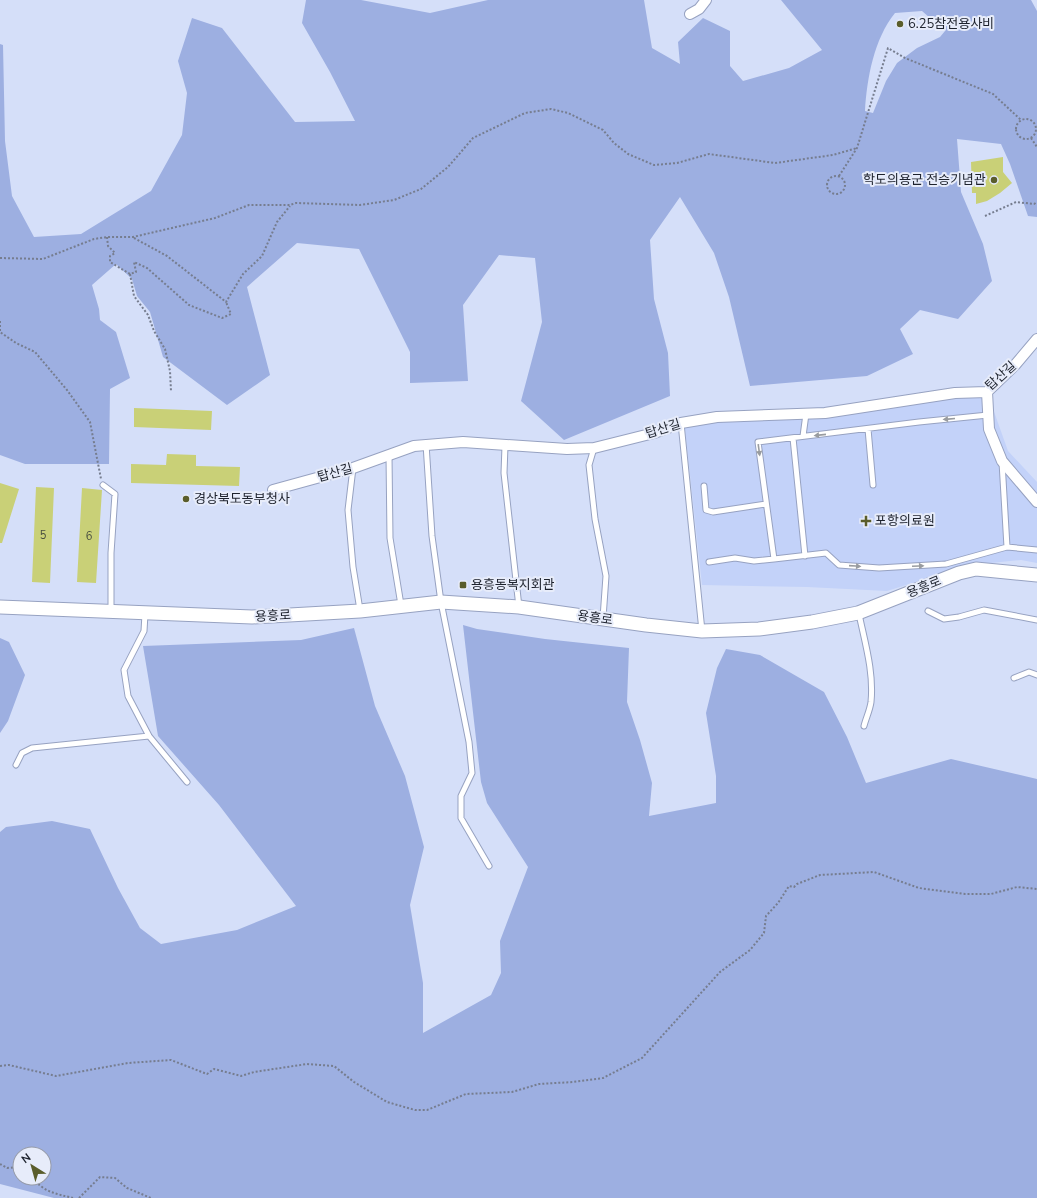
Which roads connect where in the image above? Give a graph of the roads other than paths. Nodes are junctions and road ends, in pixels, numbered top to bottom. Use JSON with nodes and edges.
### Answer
{"nodes":[{"id":1,"x":706,"y":0,"type":"edge"},
{"id":2,"x":690,"y":14,"type":"dead end"},
{"id":3,"x":1037,"y":339,"type":"edge"},
{"id":4,"x":987,"y":392,"type":"junction"},
{"id":5,"x":806,"y":414,"type":"junction"},
{"id":6,"x":988,"y":415,"type":"junction"},
{"id":7,"x":681,"y":423,"type":"junction"},
{"id":8,"x":868,"y":429,"type":"junction"},
{"id":9,"x":803,"y":436,"type":"junction"},
{"id":10,"x":793,"y":438,"type":"junction"},
{"id":11,"x":426,"y":444,"type":"junction"},
{"id":12,"x":505,"y":446,"type":"junction"},
{"id":13,"x":594,"y":448,"type":"junction"},
{"id":14,"x":389,"y":456,"type":"junction"},
{"id":15,"x":1002,"y":461,"type":"junction"},
{"id":16,"x":353,"y":468,"type":"junction"},
{"id":17,"x":103,"y":485,"type":"road end"},
{"id":18,"x":873,"y":485,"type":"dead end"},
{"id":19,"x":704,"y":486,"type":"dead end"},
{"id":20,"x":273,"y":490,"type":"dead end"},
{"id":21,"x":1037,"y":502,"type":"edge"},
{"id":22,"x":766,"y":504,"type":"junction"},
{"id":23,"x":1007,"y":547,"type":"junction"},
{"id":24,"x":1037,"y":550,"type":"edge"},
{"id":25,"x":805,"y":556,"type":"junction"},
{"id":26,"x":774,"y":559,"type":"junction"},
{"id":27,"x":709,"y":562,"type":"dead end"},
{"id":28,"x":1037,"y":575,"type":"edge"},
{"id":29,"x":441,"y":602,"type":"junction"},
{"id":30,"x":401,"y":605,"type":"junction"},
{"id":31,"x":0,"y":607,"type":"edge"},
{"id":32,"x":519,"y":607,"type":"junction"},
{"id":33,"x":360,"y":611,"type":"junction"},
{"id":34,"x":928,"y":611,"type":"dead end"},
{"id":35,"x":111,"y":613,"type":"junction"},
{"id":36,"x":858,"y":613,"type":"junction"},
{"id":37,"x":144,"y":614,"type":"junction"},
{"id":38,"x":603,"y":620,"type":"junction"},
{"id":39,"x":1037,"y":620,"type":"edge"},
{"id":40,"x":702,"y":631,"type":"junction"},
{"id":41,"x":1037,"y":675,"type":"edge"},
{"id":42,"x":1014,"y":678,"type":"dead end"},
{"id":43,"x":864,"y":726,"type":"dead end"},
{"id":44,"x":149,"y":736,"type":"junction"},
{"id":45,"x":16,"y":765,"type":"dead end"},
{"id":46,"x":187,"y":782,"type":"dead end"},
{"id":47,"x":489,"y":866,"type":"dead end"}],
"edges":[{"from":1,"to":2,"type":"street"},
{"from":3,"to":4,"type":"street","name":"탑산길"},
{"from":4,"to":5,"type":"street","name":"탑산길"},
{"from":4,"to":6,"type":"street"},
{"from":5,"to":7,"type":"street","name":"탑산길"},
{"from":5,"to":9,"type":"lane"},
{"from":6,"to":8,"type":"lane","one_way":true},
{"from":6,"to":15,"type":"street"},
{"from":7,"to":13,"type":"street","name":"탑산길"},
{"from":7,"to":40,"type":"lane"},
{"from":8,"to":9,"type":"lane","one_way":true},
{"from":8,"to":18,"type":"lane"},
{"from":9,"to":10,"type":"lane"},
{"from":10,"to":22,"type":"lane","one_way":true},
{"from":10,"to":25,"type":"lane"},
{"from":11,"to":12,"type":"street","name":"탑산길"},
{"from":11,"to":14,"type":"street","name":"탑산길"},
{"from":11,"to":29,"type":"lane"},
{"from":12,"to":13,"type":"street","name":"탑산길"},
{"from":12,"to":32,"type":"lane"},
{"from":13,"to":38,"type":"lane"},
{"from":14,"to":16,"type":"street","name":"탑산길"},
{"from":14,"to":30,"type":"lane"},
{"from":15,"to":21,"type":"street"},
{"from":15,"to":23,"type":"lane"},
{"from":16,"to":20,"type":"street","name":"탑산길"},
{"from":16,"to":33,"type":"lane"},
{"from":17,"to":35,"type":"lane"},
{"from":19,"to":22,"type":"lane"},
{"from":22,"to":26,"type":"lane"},
{"from":23,"to":24,"type":"lane"},
{"from":25,"to":23,"type":"lane","one_way":true},
{"from":25,"to":26,"type":"lane"},
{"from":26,"to":27,"type":"lane"},
{"from":28,"to":36,"type":"street","name":"용흥로"},
{"from":29,"to":30,"type":"street","name":"용흥로"},
{"from":29,"to":32,"type":"street","name":"용흥로"},
{"from":29,"to":47,"type":"lane"},
{"from":30,"to":33,"type":"street","name":"용흥로"},
{"from":31,"to":35,"type":"street","name":"용흥로"},
{"from":32,"to":38,"type":"street","name":"용흥로"},
{"from":33,"to":37,"type":"street","name":"용흥로"},
{"from":34,"to":39,"type":"lane"},
{"from":35,"to":37,"type":"street","name":"용흥로"},
{"from":36,"to":40,"type":"street","name":"용흥로"},
{"from":36,"to":43,"type":"lane"},
{"from":37,"to":44,"type":"lane"},
{"from":38,"to":40,"type":"street","name":"용흥로"},
{"from":41,"to":42,"type":"lane"},
{"from":44,"to":45,"type":"lane"},
{"from":44,"to":46,"type":"lane"}]}
